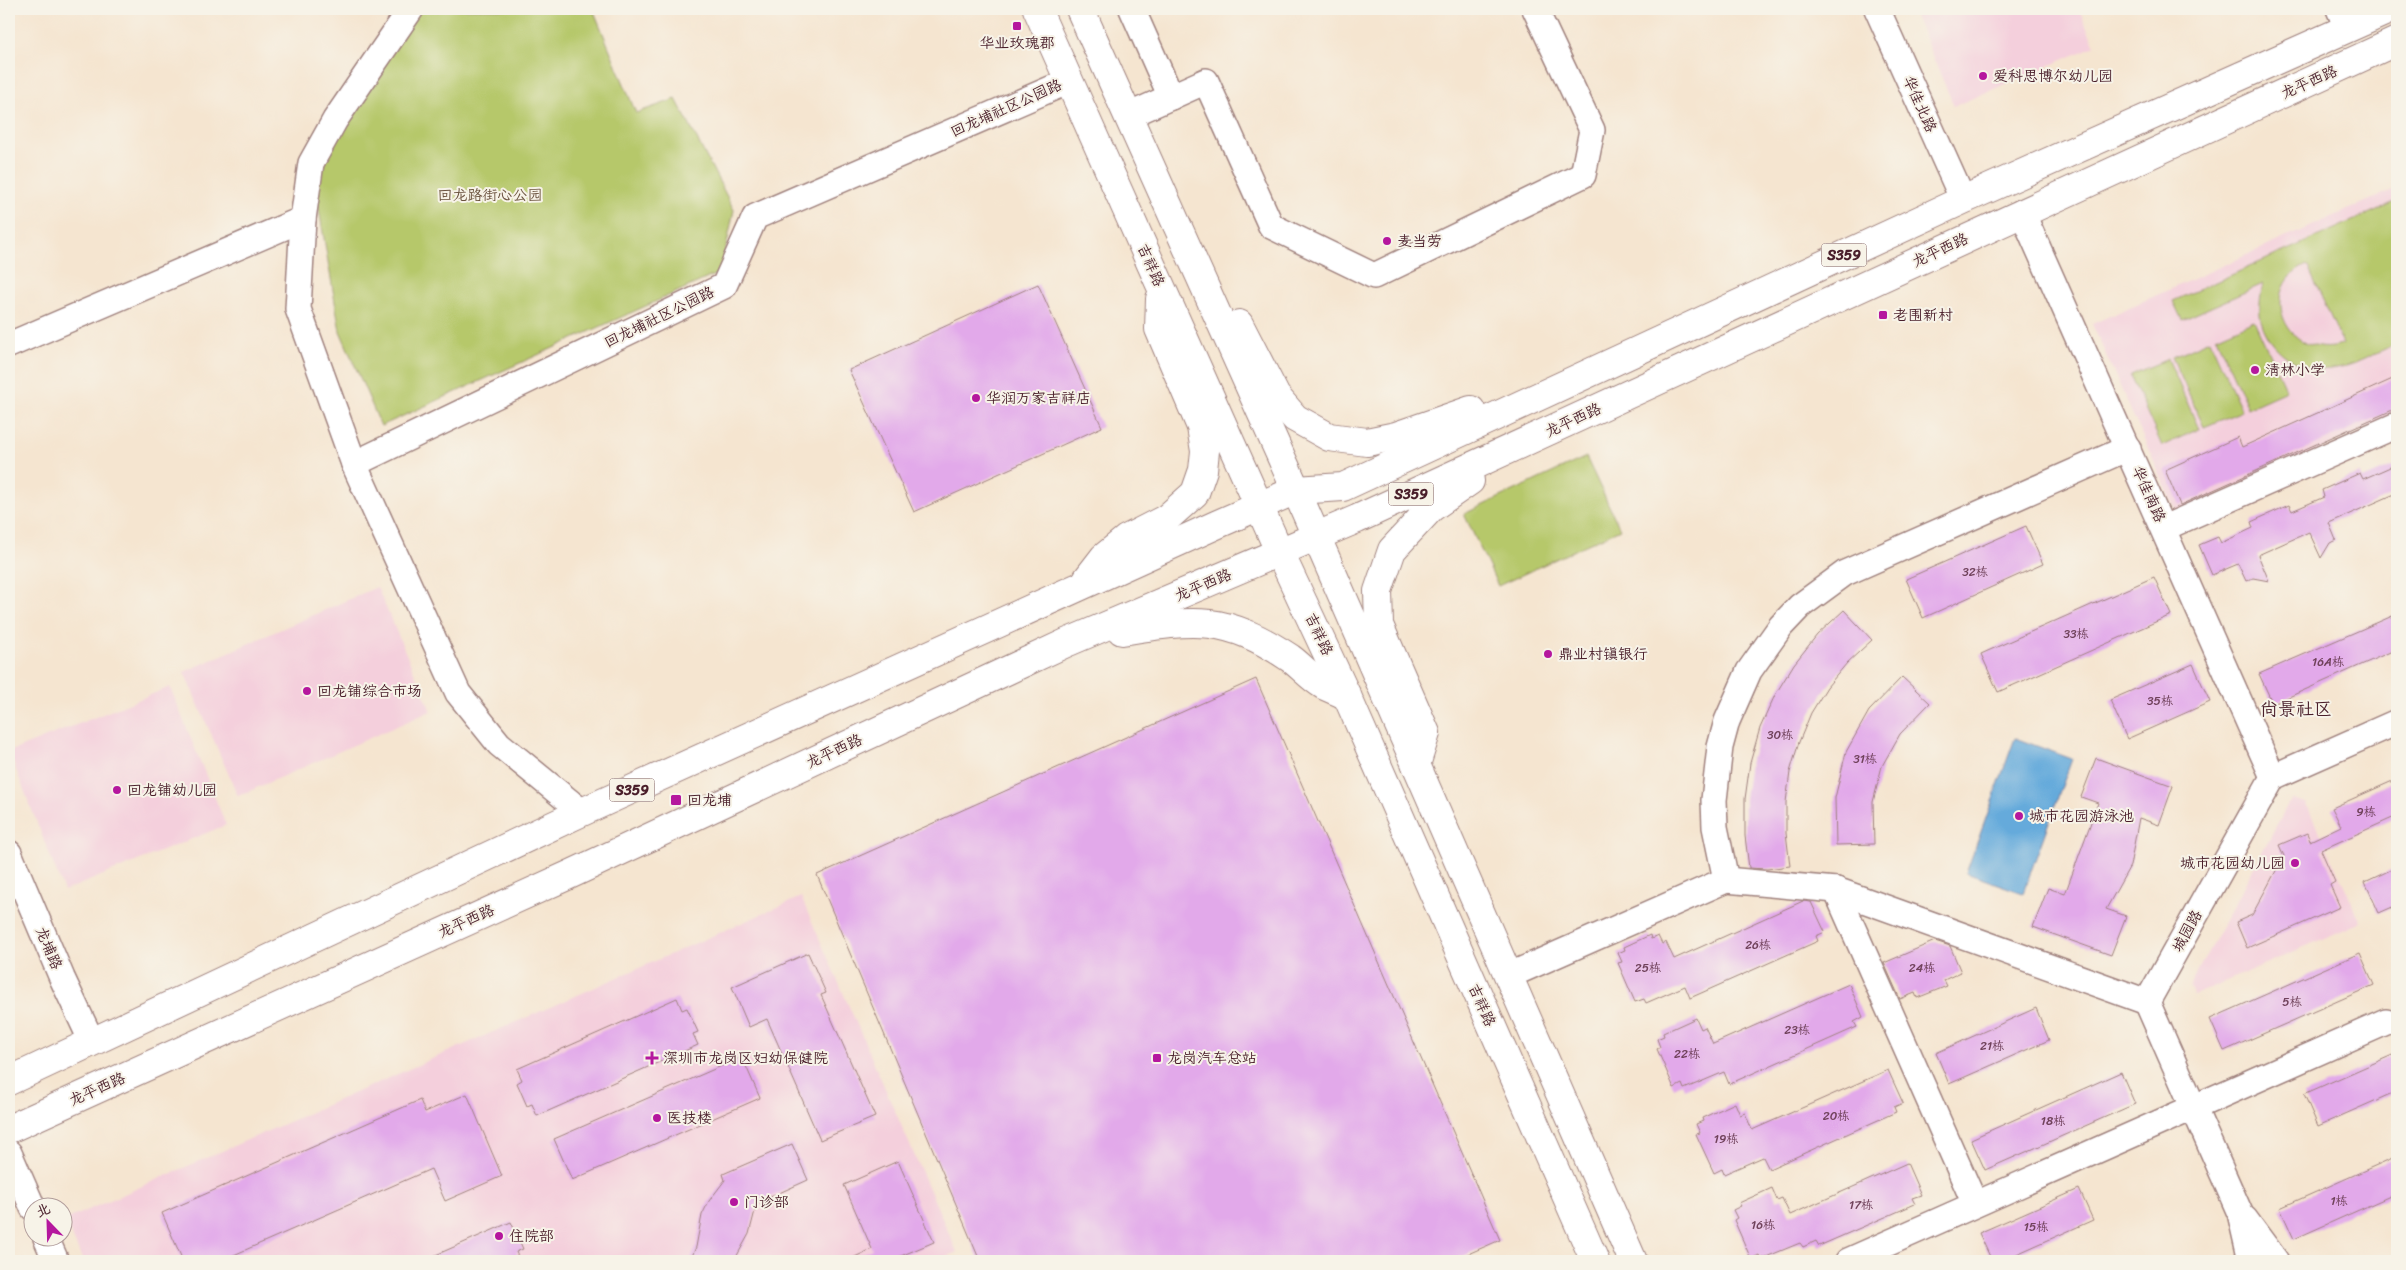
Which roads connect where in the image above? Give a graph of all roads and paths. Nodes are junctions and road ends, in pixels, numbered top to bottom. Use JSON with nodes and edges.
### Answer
{"nodes":[{"id":1,"x":411,"y":9,"type":"edge"},
{"id":2,"x":1037,"y":9,"type":"edge"},
{"id":3,"x":1080,"y":9,"type":"edge"},
{"id":4,"x":1132,"y":9,"type":"edge"},
{"id":5,"x":1535,"y":9,"type":"edge"},
{"id":6,"x":1877,"y":9,"type":"edge"},
{"id":7,"x":2391,"y":9,"type":"edge"},
{"id":8,"x":2343,"y":18,"type":"edge"},
{"id":9,"x":2397,"y":41,"type":"edge"},
{"id":10,"x":1069,"y":81,"type":"junction"},
{"id":11,"x":1171,"y":97,"type":"junction"},
{"id":12,"x":1128,"y":116,"type":"junction"},
{"id":13,"x":1963,"y":200,"type":"junction"},
{"id":14,"x":2022,"y":212,"type":"junction"},
{"id":15,"x":303,"y":219,"type":"junction"},
{"id":16,"x":1196,"y":268,"type":"junction"},
{"id":17,"x":1160,"y":285,"type":"junction"},
{"id":18,"x":9,"y":345,"type":"edge"},
{"id":19,"x":1520,"y":405,"type":"junction"},
{"id":20,"x":2397,"y":425,"type":"edge"},
{"id":21,"x":1541,"y":434,"type":"junction"},
{"id":22,"x":2128,"y":448,"type":"junction"},
{"id":23,"x":354,"y":464,"type":"junction"},
{"id":24,"x":1296,"y":490,"type":"junction"},
{"id":25,"x":1259,"y":506,"type":"junction"},
{"id":26,"x":2164,"y":528,"type":"junction"},
{"id":27,"x":1316,"y":536,"type":"junction"},
{"id":28,"x":1280,"y":553,"type":"junction"},
{"id":29,"x":1082,"y":586,"type":"junction"},
{"id":30,"x":1066,"y":643,"type":"junction"},
{"id":31,"x":1348,"y":696,"type":"junction"},
{"id":32,"x":2397,"y":722,"type":"edge"},
{"id":33,"x":1416,"y":765,"type":"junction"},
{"id":34,"x":2273,"y":777,"type":"junction"},
{"id":35,"x":582,"y":812,"type":"junction"},
{"id":36,"x":9,"y":854,"type":"edge"},
{"id":37,"x":1726,"y":880,"type":"junction"},
{"id":38,"x":1836,"y":890,"type":"junction"},
{"id":39,"x":1508,"y":976,"type":"junction"},
{"id":40,"x":2146,"y":1002,"type":"junction"},
{"id":41,"x":2386,"y":1022,"type":"dead end"},
{"id":42,"x":92,"y":1042,"type":"junction"},
{"id":43,"x":9,"y":1081,"type":"edge"},
{"id":44,"x":2193,"y":1108,"type":"junction"},
{"id":45,"x":9,"y":1129,"type":"edge"},
{"id":46,"x":9,"y":1153,"type":"edge"},
{"id":47,"x":29,"y":1198,"type":"edge"},
{"id":48,"x":1975,"y":1204,"type":"junction"},
{"id":49,"x":2240,"y":1213,"type":"junction"},
{"id":50,"x":50,"y":1248,"type":"edge"},
{"id":51,"x":56,"y":1261,"type":"edge"},
{"id":52,"x":1595,"y":1261,"type":"edge"},
{"id":53,"x":1633,"y":1261,"type":"edge"},
{"id":54,"x":1848,"y":1261,"type":"edge"},
{"id":55,"x":2251,"y":1261,"type":"edge"},
{"id":56,"x":2276,"y":1261,"type":"edge"}],
"edges":[{"from":1,"to":15,"type":"street"},
{"from":2,"to":10,"type":"main road","name":"吉祥路"},
{"from":3,"to":12,"type":"main road"},
{"from":4,"to":11,"type":"street"},
{"from":5,"to":11,"type":"street"},
{"from":6,"to":13,"type":"street","name":"华佳北路"},
{"from":7,"to":8,"type":"main road","number":"S359"},
{"from":8,"to":13,"type":"main road","number":"S359"},
{"from":9,"to":14,"type":"main road","name":"龙平西路","number":"S359"},
{"from":10,"to":17,"type":"main road","name":"吉祥路"},
{"from":10,"to":23,"type":"street","name":"回龙埔社区公园路"},
{"from":11,"to":12,"type":"street"},
{"from":12,"to":16,"type":"main road"},
{"from":13,"to":19,"type":"main road","number":"S359"},
{"from":14,"to":21,"type":"main road","name":"龙平西路","number":"S359"},
{"from":14,"to":22,"type":"street","name":"华佳南路"},
{"from":15,"to":18,"type":"street"},
{"from":15,"to":23,"type":"street"},
{"from":16,"to":19,"type":"main road"},
{"from":16,"to":24,"type":"main road"},
{"from":17,"to":25,"type":"main road","name":"吉祥路"},
{"from":17,"to":29,"type":"main road"},
{"from":19,"to":24,"type":"main road","number":"S359"},
{"from":20,"to":26,"type":"street"},
{"from":21,"to":27,"type":"main road","name":"龙平西路","number":"S359"},
{"from":21,"to":33,"type":"main road"},
{"from":22,"to":26,"type":"street","name":"华佳南路"},
{"from":22,"to":37,"type":"street"},
{"from":23,"to":35,"type":"street"},
{"from":24,"to":25,"type":"main road","number":"S359"},
{"from":24,"to":27,"type":"main road"},
{"from":25,"to":28,"type":"main road","name":"吉祥路"},
{"from":25,"to":29,"type":"main road","number":"S359"},
{"from":26,"to":34,"type":"street","name":"华佳南路"},
{"from":27,"to":28,"type":"main road","name":"龙平西路","number":"S359"},
{"from":27,"to":33,"type":"main road"},
{"from":28,"to":30,"type":"main road","name":"龙平西路","number":"S359"},
{"from":28,"to":31,"type":"main road","name":"吉祥路"},
{"from":29,"to":35,"type":"main road","number":"S359"},
{"from":30,"to":31,"type":"main road"},
{"from":30,"to":45,"type":"main road","name":"龙平西路","number":"S359"},
{"from":31,"to":52,"type":"main road","name":"吉祥路"},
{"from":32,"to":34,"type":"street"},
{"from":33,"to":39,"type":"main road"},
{"from":34,"to":40,"type":"street","name":"城园路"},
{"from":35,"to":42,"type":"main road","number":"S359"},
{"from":36,"to":42,"type":"street","name":"龙埔路"},
{"from":37,"to":38,"type":"street"},
{"from":37,"to":39,"type":"street"},
{"from":38,"to":40,"type":"street"},
{"from":38,"to":48,"type":"street"},
{"from":39,"to":53,"type":"main road"},
{"from":40,"to":44,"type":"street"},
{"from":41,"to":44,"type":"street"},
{"from":42,"to":43,"type":"main road","number":"S359"},
{"from":44,"to":48,"type":"street"},
{"from":44,"to":49,"type":"street"},
{"from":46,"to":47,"type":"street"},
{"from":48,"to":54,"type":"street"},
{"from":49,"to":55,"type":"street"},
{"from":49,"to":56,"type":"street"},
{"from":50,"to":51,"type":"street"}]}
